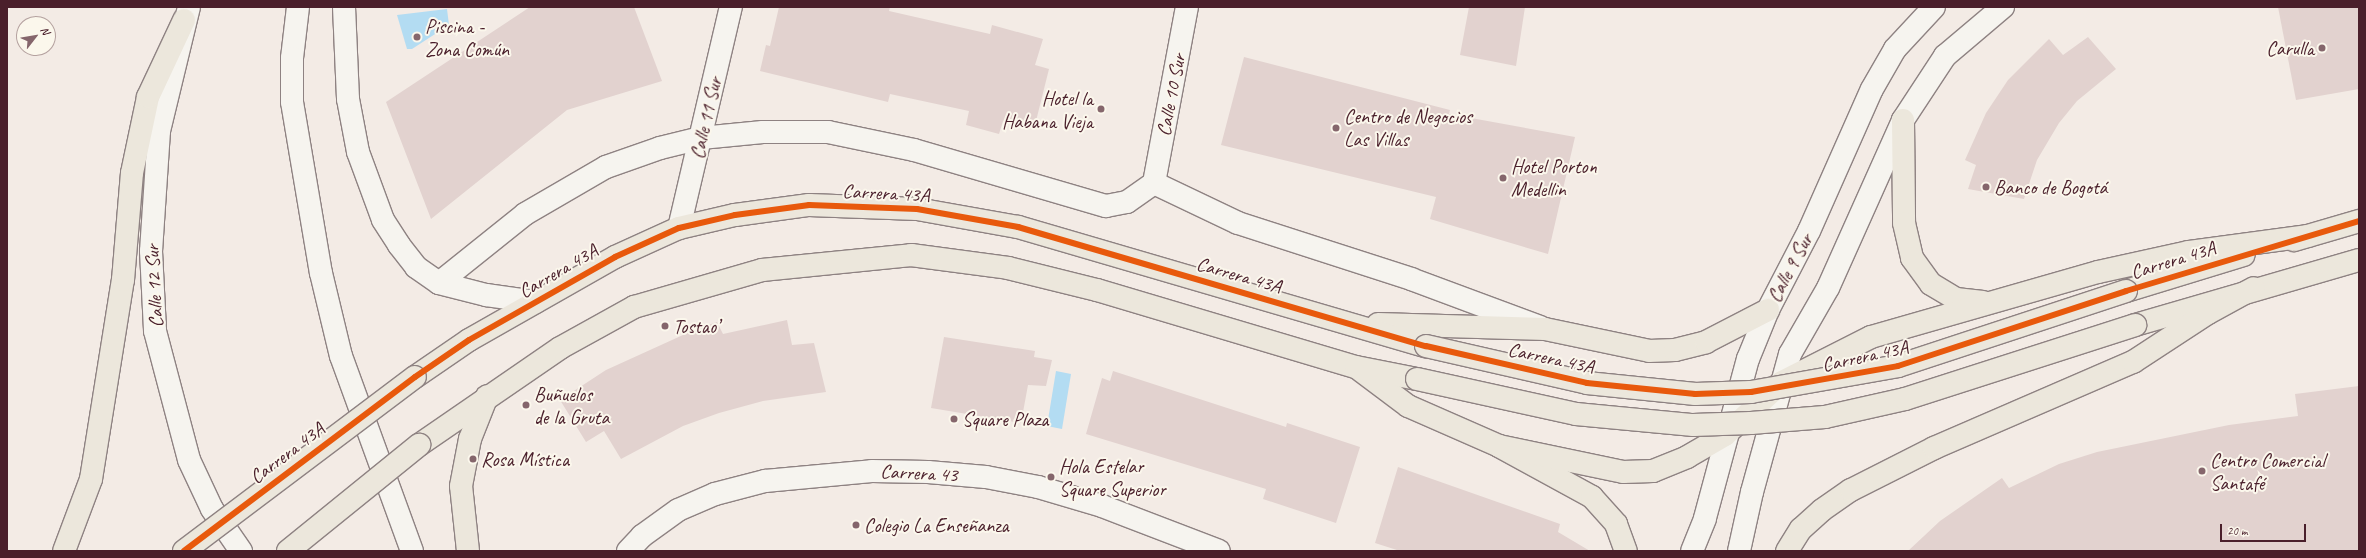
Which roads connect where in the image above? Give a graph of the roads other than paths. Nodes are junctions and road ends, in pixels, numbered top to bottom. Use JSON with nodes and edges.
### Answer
{"nodes":[{"id":1,"x":298,"y":7,"type":"edge"},
{"id":2,"x":332,"y":7,"type":"edge"},
{"id":3,"x":344,"y":7,"type":"edge"},
{"id":4,"x":731,"y":7,"type":"edge"},
{"id":5,"x":1187,"y":7,"type":"edge"},
{"id":6,"x":1934,"y":7,"type":"edge"},
{"id":7,"x":2003,"y":7,"type":"edge"},
{"id":8,"x":187,"y":13,"type":"edge"},
{"id":9,"x":344,"y":44,"type":"junction"},
{"id":10,"x":1904,"y":120,"type":"junction"},
{"id":11,"x":701,"y":138,"type":"junction"},
{"id":12,"x":1154,"y":183,"type":"junction"},
{"id":13,"x":2359,"y":221,"type":"edge"},
{"id":14,"x":679,"y":228,"type":"junction"},
{"id":15,"x":2307,"y":236,"type":"junction"},
{"id":16,"x":2359,"y":260,"type":"edge"},
{"id":17,"x":439,"y":283,"type":"junction"},
{"id":18,"x":2254,"y":288,"type":"junction"},
{"id":19,"x":536,"y":302,"type":"junction"},
{"id":20,"x":1994,"y":303,"type":"junction"},
{"id":21,"x":1768,"y":310,"type":"junction"},
{"id":22,"x":1351,"y":323,"type":"junction"},
{"id":23,"x":1545,"y":329,"type":"junction"},
{"id":24,"x":1356,"y":367,"type":"junction"},
{"id":25,"x":1782,"y":382,"type":"junction"},
{"id":26,"x":487,"y":396,"type":"junction"},
{"id":27,"x":1725,"y":436,"type":"junction"},
{"id":28,"x":1499,"y":446,"type":"junction"},
{"id":29,"x":64,"y":551,"type":"edge"},
{"id":30,"x":184,"y":551,"type":"edge"},
{"id":31,"x":241,"y":551,"type":"edge"},
{"id":32,"x":288,"y":551,"type":"edge"},
{"id":33,"x":412,"y":551,"type":"edge"},
{"id":34,"x":468,"y":551,"type":"edge"},
{"id":35,"x":628,"y":551,"type":"edge"},
{"id":36,"x":1219,"y":551,"type":"edge"},
{"id":37,"x":1626,"y":551,"type":"edge"},
{"id":38,"x":1692,"y":551,"type":"edge"},
{"id":39,"x":1739,"y":551,"type":"edge"},
{"id":40,"x":1787,"y":551,"type":"edge"}],
"edges":[{"from":1,"to":33,"type":"street"},
{"from":2,"to":9,"type":"street"},
{"from":3,"to":9,"type":"street"},
{"from":4,"to":11,"type":"street","name":"Calle 11 Sur"},
{"from":5,"to":12,"type":"street","name":"Calle 10 Sur"},
{"from":6,"to":21,"type":"street","name":"Calle 9 Sur"},
{"from":7,"to":10,"type":"street","name":"Calle 9 Sur"},
{"from":8,"to":29,"type":"main road"},
{"from":8,"to":31,"type":"street","name":"Calle 12 Sur"},
{"from":9,"to":17,"type":"street"},
{"from":10,"to":20,"type":"main road"},
{"from":10,"to":25,"type":"street","name":"Calle 9 Sur"},
{"from":11,"to":12,"type":"street","name":"Carrera 43A"},
{"from":11,"to":14,"type":"street","name":"Calle 11 Sur"},
{"from":11,"to":17,"type":"street","name":"Carrera 43A"},
{"from":12,"to":23,"type":"street","name":"Carrera 43A"},
{"from":13,"to":15,"type":"main road","name":"Carrera 43A"},
{"from":14,"to":19,"type":"main road","name":"Carrera 43A"},
{"from":14,"to":22,"type":"main road","name":"Carrera 43A"},
{"from":15,"to":20,"type":"main road"},
{"from":15,"to":22,"type":"main road","name":"Carrera 43A","bridge":true},
{"from":16,"to":18,"type":"main road"},
{"from":17,"to":19,"type":"street"},
{"from":18,"to":24,"type":"main road","bridge":true},
{"from":18,"to":40,"type":"main road"},
{"from":19,"to":30,"type":"main road","name":"Carrera 43A","bridge":true},
{"from":20,"to":25,"type":"main road"},
{"from":21,"to":23,"type":"main road"},
{"from":21,"to":27,"type":"street","name":"Calle 9 Sur"},
{"from":22,"to":23,"type":"main road"},
{"from":24,"to":26,"type":"main road"},
{"from":24,"to":28,"type":"main road"},
{"from":25,"to":27,"type":"main road"},
{"from":25,"to":39,"type":"street","name":"Calle 9 Sur"},
{"from":26,"to":32,"type":"main road","bridge":true},
{"from":26,"to":34,"type":"main road"},
{"from":27,"to":28,"type":"main road"},
{"from":27,"to":38,"type":"street","name":"Calle 9 Sur"},
{"from":28,"to":37,"type":"main road"},
{"from":35,"to":36,"type":"street","name":"Carrera 43"}]}
